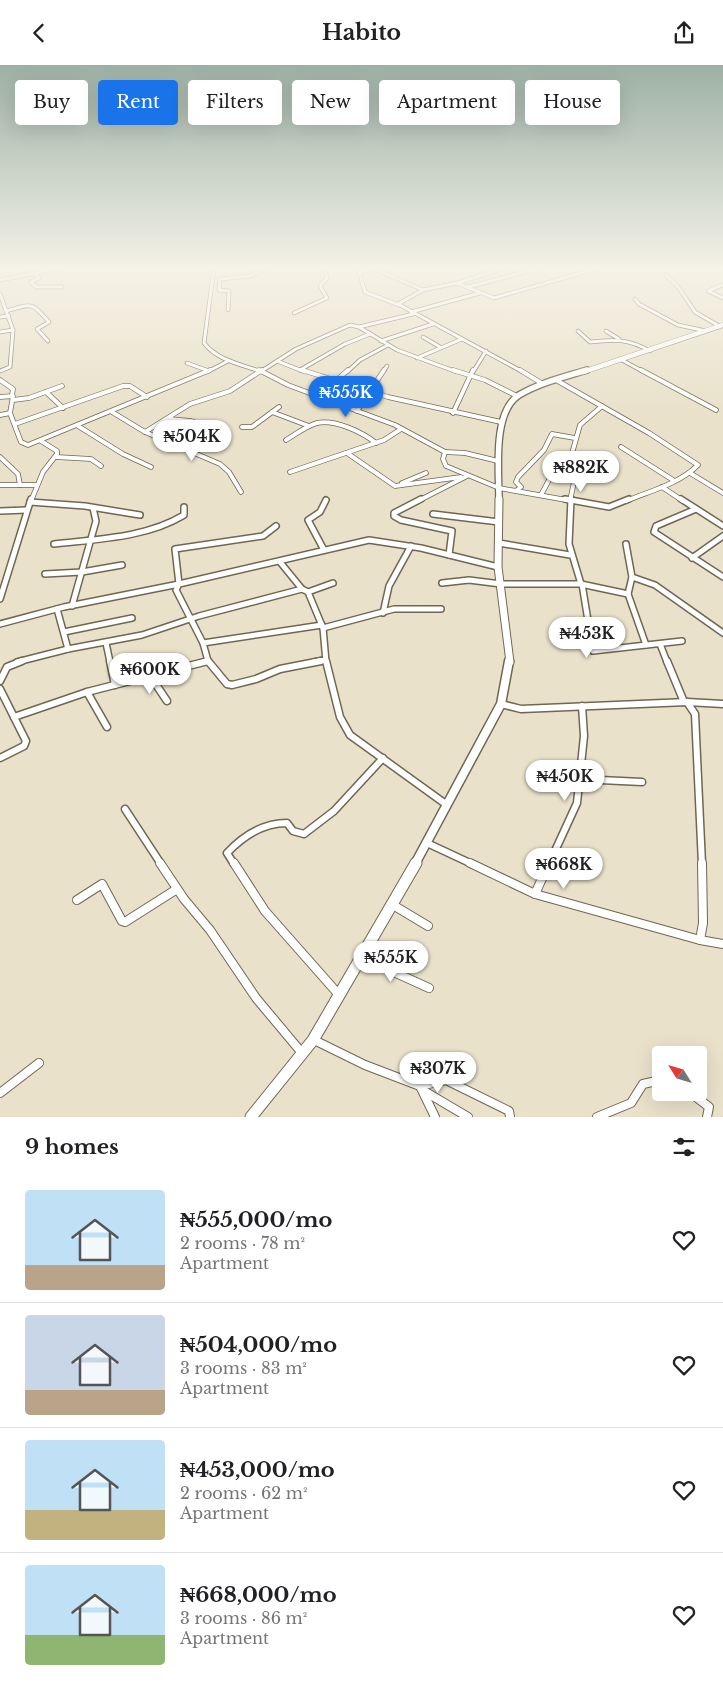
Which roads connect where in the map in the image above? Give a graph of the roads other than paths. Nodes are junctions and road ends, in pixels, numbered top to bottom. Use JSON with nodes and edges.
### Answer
{"nodes":[{"id":1,"x":9,"y":317,"type":"edge"},
{"id":2,"x":45,"y":317,"type":"edge"},
{"id":3,"x":207,"y":317,"type":"edge"},
{"id":4,"x":397,"y":317,"type":"edge"},
{"id":5,"x":420,"y":317,"type":"edge"},
{"id":6,"x":662,"y":317,"type":"edge"},
{"id":7,"x":706,"y":317,"type":"edge"},
{"id":8,"x":665,"y":318,"type":"joint"},
{"id":9,"x":433,"y":324,"type":"junction"},
{"id":10,"x":721,"y":325,"type":"edge"},
{"id":11,"x":359,"y":327,"type":"junction"},
{"id":12,"x":13,"y":330,"type":"junction"},
{"id":13,"x":578,"y":331,"type":"dead end"},
{"id":14,"x":606,"y":331,"type":"dead end"},
{"id":15,"x":706,"y":331,"type":"junction"},
{"id":16,"x":0,"y":332,"type":"edge"},
{"id":17,"x":370,"y":334,"type":"junction"},
{"id":18,"x":423,"y":337,"type":"dead end"},
{"id":19,"x":462,"y":339,"type":"junction"},
{"id":20,"x":48,"y":341,"type":"dead end"},
{"id":21,"x":381,"y":341,"type":"junction"},
{"id":22,"x":624,"y":342,"type":"junction"},
{"id":23,"x":388,"y":345,"type":"junction"},
{"id":24,"x":440,"y":347,"type":"junction"},
{"id":25,"x":486,"y":351,"type":"junction"},
{"id":26,"x":650,"y":351,"type":"junction"},
{"id":27,"x":417,"y":358,"type":"junction"},
{"id":28,"x":620,"y":359,"type":"junction"},
{"id":29,"x":228,"y":361,"type":"junction"},
{"id":30,"x":277,"y":361,"type":"junction"},
{"id":31,"x":187,"y":363,"type":"dead end"},
{"id":32,"x":387,"y":366,"type":"dead end"},
{"id":33,"x":300,"y":370,"type":"junction"},
{"id":34,"x":0,"y":371,"type":"edge"},
{"id":35,"x":209,"y":371,"type":"junction"},
{"id":36,"x":261,"y":371,"type":"junction"},
{"id":37,"x":471,"y":375,"type":"junction"},
{"id":38,"x":556,"y":380,"type":"junction"},
{"id":39,"x":0,"y":381,"type":"edge"},
{"id":40,"x":334,"y":382,"type":"junction"},
{"id":41,"x":543,"y":383,"type":"junction"},
{"id":42,"x":62,"y":386,"type":"dead end"},
{"id":43,"x":371,"y":391,"type":"junction"},
{"id":44,"x":46,"y":392,"type":"junction"},
{"id":45,"x":517,"y":396,"type":"junction"},
{"id":46,"x":0,"y":397,"type":"edge"},
{"id":47,"x":146,"y":397,"type":"junction"},
{"id":48,"x":318,"y":397,"type":"junction"},
{"id":49,"x":13,"y":398,"type":"junction"},
{"id":50,"x":602,"y":406,"type":"junction"},
{"id":51,"x":279,"y":407,"type":"dead end"},
{"id":52,"x":64,"y":408,"type":"junction"},
{"id":53,"x":716,"y":410,"type":"dead end"},
{"id":54,"x":112,"y":411,"type":"junction"},
{"id":55,"x":357,"y":411,"type":"junction"},
{"id":56,"x":272,"y":412,"type":"junction"},
{"id":57,"x":10,"y":413,"type":"junction"},
{"id":58,"x":453,"y":413,"type":"junction"},
{"id":59,"x":0,"y":415,"type":"edge"},
{"id":60,"x":169,"y":419,"type":"junction"},
{"id":61,"x":501,"y":422,"type":"junction"},
{"id":62,"x":15,"y":424,"type":"junction"},
{"id":63,"x":202,"y":425,"type":"dead end"},
{"id":64,"x":78,"y":426,"type":"junction"},
{"id":65,"x":242,"y":427,"type":"dead end"},
{"id":66,"x":309,"y":427,"type":"junction"},
{"id":67,"x":401,"y":429,"type":"junction"},
{"id":68,"x":144,"y":432,"type":"junction"},
{"id":69,"x":575,"y":439,"type":"junction"},
{"id":70,"x":286,"y":440,"type":"dead end"},
{"id":71,"x":42,"y":441,"type":"junction"},
{"id":72,"x":376,"y":443,"type":"junction"},
{"id":73,"x":621,"y":447,"type":"dead end"},
{"id":74,"x":445,"y":452,"type":"junction"},
{"id":75,"x":347,"y":453,"type":"junction"},
{"id":76,"x":0,"y":457,"type":"edge"},
{"id":77,"x":56,"y":457,"type":"junction"},
{"id":78,"x":498,"y":461,"type":"junction"},
{"id":79,"x":101,"y":466,"type":"dead end"},
{"id":80,"x":150,"y":467,"type":"dead end"},
{"id":81,"x":290,"y":472,"type":"dead end"},
{"id":82,"x":426,"y":473,"type":"dead end"},
{"id":83,"x":690,"y":473,"type":"junction"},
{"id":84,"x":466,"y":476,"type":"junction"},
{"id":85,"x":550,"y":478,"type":"dead end"},
{"id":86,"x":673,"y":481,"type":"junction"},
{"id":87,"x":0,"y":485,"type":"edge"},
{"id":88,"x":20,"y":485,"type":"junction"},
{"id":89,"x":37,"y":485,"type":"junction"},
{"id":90,"x":395,"y":486,"type":"junction"},
{"id":91,"x":662,"y":487,"type":"junction"},
{"id":92,"x":499,"y":488,"type":"junction"},
{"id":93,"x":517,"y":490,"type":"junction"},
{"id":94,"x":241,"y":492,"type":"dead end"},
{"id":95,"x":723,"y":493,"type":"edge"},
{"id":96,"x":541,"y":495,"type":"junction"},
{"id":97,"x":326,"y":501,"type":"dead end"},
{"id":98,"x":569,"y":501,"type":"junction"},
{"id":99,"x":30,"y":502,"type":"junction"},
{"id":100,"x":184,"y":507,"type":"dead end"},
{"id":101,"x":93,"y":508,"type":"junction"},
{"id":102,"x":696,"y":509,"type":"junction"},
{"id":103,"x":27,"y":510,"type":"junction"},
{"id":104,"x":0,"y":511,"type":"edge"},
{"id":105,"x":434,"y":514,"type":"dead end"},
{"id":106,"x":140,"y":515,"type":"dead end"},
{"id":107,"x":499,"y":522,"type":"junction"},
{"id":108,"x":276,"y":526,"type":"dead end"},
{"id":109,"x":723,"y":526,"type":"edge"},
{"id":110,"x":723,"y":536,"type":"edge"},
{"id":111,"x":92,"y":539,"type":"junction"},
{"id":112,"x":499,"y":543,"type":"junction"},
{"id":113,"x":54,"y":544,"type":"dead end"},
{"id":114,"x":626,"y":544,"type":"dead end"},
{"id":115,"x":411,"y":547,"type":"junction"},
{"id":116,"x":324,"y":550,"type":"junction"},
{"id":117,"x":449,"y":555,"type":"junction"},
{"id":118,"x":570,"y":555,"type":"junction"},
{"id":119,"x":692,"y":558,"type":"junction"},
{"id":120,"x":280,"y":562,"type":"junction"},
{"id":121,"x":122,"y":565,"type":"dead end"},
{"id":122,"x":498,"y":567,"type":"junction"},
{"id":123,"x":82,"y":572,"type":"junction"},
{"id":124,"x":45,"y":574,"type":"dead end"},
{"id":125,"x":632,"y":577,"type":"junction"},
{"id":126,"x":723,"y":577,"type":"edge"},
{"id":127,"x":333,"y":583,"type":"dead end"},
{"id":128,"x":442,"y":583,"type":"dead end"},
{"id":129,"x":179,"y":584,"type":"junction"},
{"id":130,"x":502,"y":584,"type":"junction"},
{"id":131,"x":581,"y":584,"type":"junction"},
{"id":132,"x":305,"y":591,"type":"junction"},
{"id":133,"x":1,"y":593,"type":"edge"},
{"id":134,"x":628,"y":593,"type":"junction"},
{"id":135,"x":0,"y":599,"type":"edge"},
{"id":136,"x":72,"y":606,"type":"junction"},
{"id":137,"x":57,"y":609,"type":"junction"},
{"id":138,"x":442,"y":609,"type":"dead end"},
{"id":139,"x":383,"y":613,"type":"junction"},
{"id":140,"x":132,"y":618,"type":"dead end"},
{"id":141,"x":190,"y":619,"type":"junction"},
{"id":142,"x":0,"y":624,"type":"edge"},
{"id":143,"x":323,"y":626,"type":"junction"},
{"id":144,"x":64,"y":631,"type":"junction"},
{"id":145,"x":723,"y":633,"type":"edge"},
{"id":146,"x":682,"y":641,"type":"dead end"},
{"id":147,"x":106,"y":643,"type":"junction"},
{"id":148,"x":203,"y":643,"type":"junction"},
{"id":149,"x":660,"y":644,"type":"junction"},
{"id":150,"x":646,"y":645,"type":"junction"},
{"id":151,"x":68,"y":649,"type":"junction"},
{"id":152,"x":325,"y":660,"type":"junction"},
{"id":153,"x":208,"y":661,"type":"junction"},
{"id":154,"x":151,"y":677,"type":"junction"},
{"id":155,"x":0,"y":681,"type":"edge"},
{"id":156,"x":115,"y":685,"type":"junction"},
{"id":157,"x":0,"y":689,"type":"edge"},
{"id":158,"x":87,"y":692,"type":"junction"},
{"id":159,"x":167,"y":701,"type":"dead end"},
{"id":160,"x":685,"y":702,"type":"junction"},
{"id":161,"x":501,"y":704,"type":"junction"},
{"id":162,"x":723,"y":704,"type":"edge"},
{"id":163,"x":582,"y":706,"type":"junction"},
{"id":164,"x":14,"y":717,"type":"junction"},
{"id":165,"x":106,"y":727,"type":"dead end"},
{"id":166,"x":0,"y":758,"type":"edge"},
{"id":167,"x":384,"y":758,"type":"junction"},
{"id":168,"x":580,"y":779,"type":"junction"},
{"id":169,"x":642,"y":782,"type":"dead end"},
{"id":170,"x":447,"y":805,"type":"junction"},
{"id":171,"x":125,"y":809,"type":"dead end"},
{"id":172,"x":427,"y":843,"type":"junction"},
{"id":173,"x":177,"y":889,"type":"junction"},
{"id":174,"x":535,"y":893,"type":"junction"},
{"id":175,"x":77,"y":900,"type":"dead end"},
{"id":176,"x":393,"y":905,"type":"junction"},
{"id":177,"x":428,"y":926,"type":"dead end"},
{"id":178,"x":700,"y":940,"type":"junction"},
{"id":179,"x":723,"y":944,"type":"edge"},
{"id":180,"x":362,"y":958,"type":"junction"},
{"id":181,"x":428,"y":988,"type":"dead end"},
{"id":182,"x":340,"y":996,"type":"junction"},
{"id":183,"x":313,"y":1040,"type":"junction"},
{"id":184,"x":302,"y":1053,"type":"junction"},
{"id":185,"x":39,"y":1063,"type":"dead end"},
{"id":186,"x":652,"y":1082,"type":"edge"},
{"id":187,"x":422,"y":1088,"type":"junction"},
{"id":188,"x":0,"y":1093,"type":"edge"},
{"id":189,"x":701,"y":1101,"type":"edge"},
{"id":190,"x":512,"y":1116,"type":"edge"},
{"id":191,"x":252,"y":1117,"type":"edge"},
{"id":192,"x":435,"y":1117,"type":"edge"},
{"id":193,"x":468,"y":1117,"type":"edge"},
{"id":194,"x":597,"y":1117,"type":"edge"},
{"id":195,"x":707,"y":1117,"type":"edge"}],
"edges":[{"from":1,"to":12,"type":"street"},
{"from":2,"to":20,"type":"street"},
{"from":3,"to":29,"type":"street"},
{"from":4,"to":11,"type":"street"},
{"from":5,"to":9,"type":"street"},
{"from":6,"to":8,"type":"street"},
{"from":7,"to":10,"type":"street"},
{"from":8,"to":15,"type":"street"},
{"from":9,"to":19,"type":"street"},
{"from":9,"to":21,"type":"street"},
{"from":10,"to":15,"type":"main road"},
{"from":11,"to":17,"type":"street"},
{"from":11,"to":30,"type":"street"},
{"from":12,"to":16,"type":"street"},
{"from":12,"to":34,"type":"street"},
{"from":13,"to":22,"type":"street"},
{"from":14,"to":22,"type":"street"},
{"from":15,"to":26,"type":"main road"},
{"from":17,"to":21,"type":"street"},
{"from":17,"to":33,"type":"street"},
{"from":18,"to":24,"type":"street"},
{"from":19,"to":24,"type":"street"},
{"from":19,"to":25,"type":"street"},
{"from":21,"to":23,"type":"street"},
{"from":22,"to":26,"type":"street"},
{"from":23,"to":27,"type":"street"},
{"from":23,"to":40,"type":"street"},
{"from":24,"to":27,"type":"street"},
{"from":25,"to":37,"type":"street"},
{"from":25,"to":41,"type":"street"},
{"from":26,"to":28,"type":"main road"},
{"from":27,"to":37,"type":"street"},
{"from":28,"to":38,"type":"main road"},
{"from":28,"to":53,"type":"street"},
{"from":29,"to":35,"type":"street"},
{"from":29,"to":36,"type":"street"},
{"from":30,"to":33,"type":"street"},
{"from":30,"to":36,"type":"street"},
{"from":31,"to":35,"type":"street"},
{"from":32,"to":43,"type":"street"},
{"from":33,"to":40,"type":"street"},
{"from":35,"to":47,"type":"street"},
{"from":36,"to":48,"type":"street"},
{"from":36,"to":60,"type":"street"},
{"from":37,"to":45,"type":"street"},
{"from":37,"to":58,"type":"street"},
{"from":38,"to":41,"type":"main road"},
{"from":38,"to":50,"type":"street"},
{"from":39,"to":49,"type":"street"},
{"from":40,"to":43,"type":"street"},
{"from":40,"to":48,"type":"street"},
{"from":41,"to":45,"type":"main road"},
{"from":42,"to":44,"type":"street"},
{"from":43,"to":55,"type":"street"},
{"from":43,"to":58,"type":"street"},
{"from":44,"to":49,"type":"street"},
{"from":44,"to":52,"type":"street"},
{"from":45,"to":61,"type":"main road"},
{"from":46,"to":49,"type":"street"},
{"from":47,"to":52,"type":"street"},
{"from":47,"to":54,"type":"street"},
{"from":48,"to":55,"type":"street"},
{"from":49,"to":57,"type":"street"},
{"from":50,"to":69,"type":"street"},
{"from":50,"to":83,"type":"street"},
{"from":51,"to":56,"type":"street"},
{"from":52,"to":62,"type":"street"},
{"from":54,"to":64,"type":"street"},
{"from":54,"to":68,"type":"street"},
{"from":55,"to":67,"type":"street"},
{"from":56,"to":65,"type":"street"},
{"from":56,"to":66,"type":"street"},
{"from":57,"to":59,"type":"street"},
{"from":57,"to":62,"type":"street"},
{"from":58,"to":61,"type":"street"},
{"from":60,"to":63,"type":"street"},
{"from":60,"to":68,"type":"street"},
{"from":61,"to":78,"type":"main road"},
{"from":62,"to":71,"type":"street"},
{"from":64,"to":71,"type":"street"},
{"from":64,"to":80,"type":"street"},
{"from":66,"to":70,"type":"street"},
{"from":66,"to":72,"type":"street"},
{"from":67,"to":72,"type":"street"},
{"from":67,"to":74,"type":"street"},
{"from":68,"to":94,"type":"street"},
{"from":69,"to":93,"type":"street"},
{"from":69,"to":98,"type":"street"},
{"from":71,"to":77,"type":"street"},
{"from":72,"to":75,"type":"street"},
{"from":73,"to":86,"type":"street"},
{"from":74,"to":78,"type":"street"},
{"from":74,"to":84,"type":"street"},
{"from":75,"to":81,"type":"street"},
{"from":75,"to":90,"type":"street"},
{"from":76,"to":88,"type":"street"},
{"from":77,"to":79,"type":"street"},
{"from":77,"to":89,"type":"street"},
{"from":78,"to":92,"type":"main road"},
{"from":82,"to":90,"type":"street"},
{"from":83,"to":86,"type":"street"},
{"from":83,"to":95,"type":"street"},
{"from":84,"to":90,"type":"street"},
{"from":84,"to":92,"type":"street"},
{"from":84,"to":117,"type":"street"},
{"from":85,"to":96,"type":"street"},
{"from":86,"to":91,"type":"street"},
{"from":87,"to":88,"type":"street"},
{"from":88,"to":89,"type":"street"},
{"from":89,"to":99,"type":"street"},
{"from":91,"to":98,"type":"street"},
{"from":91,"to":102,"type":"street"},
{"from":92,"to":93,"type":"street"},
{"from":92,"to":107,"type":"main road"},
{"from":93,"to":96,"type":"street"},
{"from":96,"to":98,"type":"street"},
{"from":97,"to":116,"type":"street"},
{"from":98,"to":118,"type":"street"},
{"from":99,"to":101,"type":"street"},
{"from":99,"to":103,"type":"street"},
{"from":100,"to":111,"type":"street"},
{"from":101,"to":106,"type":"street"},
{"from":101,"to":111,"type":"street"},
{"from":102,"to":109,"type":"street"},
{"from":102,"to":119,"type":"street"},
{"from":103,"to":104,"type":"street"},
{"from":103,"to":133,"type":"street"},
{"from":105,"to":107,"type":"street"},
{"from":107,"to":112,"type":"main road"},
{"from":108,"to":129,"type":"street"},
{"from":110,"to":119,"type":"street"},
{"from":111,"to":113,"type":"street"},
{"from":111,"to":123,"type":"street"},
{"from":112,"to":118,"type":"street"},
{"from":112,"to":122,"type":"main road"},
{"from":114,"to":125,"type":"street"},
{"from":115,"to":116,"type":"street"},
{"from":115,"to":117,"type":"street"},
{"from":115,"to":139,"type":"street"},
{"from":116,"to":120,"type":"street"},
{"from":117,"to":122,"type":"street"},
{"from":118,"to":131,"type":"street"},
{"from":119,"to":126,"type":"street"},
{"from":120,"to":129,"type":"street"},
{"from":120,"to":132,"type":"street"},
{"from":121,"to":123,"type":"street"},
{"from":122,"to":130,"type":"main road"},
{"from":123,"to":124,"type":"street"},
{"from":123,"to":136,"type":"street"},
{"from":125,"to":134,"type":"street"},
{"from":125,"to":145,"type":"street"},
{"from":127,"to":132,"type":"street"},
{"from":128,"to":130,"type":"street"},
{"from":129,"to":136,"type":"street"},
{"from":129,"to":141,"type":"street"},
{"from":130,"to":131,"type":"street"},
{"from":130,"to":161,"type":"main road"},
{"from":131,"to":134,"type":"street"},
{"from":131,"to":150,"type":"street"},
{"from":132,"to":141,"type":"street"},
{"from":132,"to":143,"type":"street"},
{"from":133,"to":135,"type":"street"},
{"from":134,"to":150,"type":"street"},
{"from":136,"to":137,"type":"street"},
{"from":137,"to":142,"type":"street"},
{"from":137,"to":144,"type":"street"},
{"from":138,"to":139,"type":"street"},
{"from":139,"to":143,"type":"street"},
{"from":140,"to":144,"type":"street"},
{"from":141,"to":147,"type":"street"},
{"from":141,"to":148,"type":"street"},
{"from":143,"to":148,"type":"street"},
{"from":143,"to":152,"type":"street"},
{"from":144,"to":151,"type":"street"},
{"from":146,"to":149,"type":"street"},
{"from":147,"to":151,"type":"street"},
{"from":147,"to":156,"type":"street"},
{"from":148,"to":153,"type":"street"},
{"from":149,"to":150,"type":"street"},
{"from":149,"to":160,"type":"street"},
{"from":151,"to":155,"type":"street"},
{"from":152,"to":153,"type":"street"},
{"from":152,"to":167,"type":"street"},
{"from":153,"to":154,"type":"street"},
{"from":154,"to":156,"type":"street"},
{"from":154,"to":159,"type":"street"},
{"from":156,"to":158,"type":"street"},
{"from":157,"to":164,"type":"street"},
{"from":158,"to":164,"type":"street"},
{"from":158,"to":165,"type":"street"},
{"from":160,"to":162,"type":"street"},
{"from":160,"to":163,"type":"street"},
{"from":160,"to":178,"type":"street"},
{"from":161,"to":163,"type":"street"},
{"from":161,"to":170,"type":"main road"},
{"from":163,"to":168,"type":"street"},
{"from":164,"to":166,"type":"street"},
{"from":167,"to":170,"type":"street"},
{"from":167,"to":182,"type":"street"},
{"from":168,"to":169,"type":"street"},
{"from":168,"to":174,"type":"street"},
{"from":170,"to":172,"type":"main road"},
{"from":171,"to":173,"type":"street"},
{"from":172,"to":174,"type":"street"},
{"from":172,"to":176,"type":"main road"},
{"from":173,"to":175,"type":"street"},
{"from":173,"to":184,"type":"street"},
{"from":174,"to":178,"type":"street"},
{"from":176,"to":177,"type":"street"},
{"from":176,"to":180,"type":"main road"},
{"from":178,"to":179,"type":"street"},
{"from":180,"to":181,"type":"street"},
{"from":180,"to":182,"type":"main road"},
{"from":182,"to":183,"type":"main road"},
{"from":183,"to":184,"type":"main road"},
{"from":183,"to":187,"type":"street"},
{"from":184,"to":191,"type":"main road"},
{"from":185,"to":188,"type":"street"},
{"from":186,"to":194,"type":"street"},
{"from":187,"to":190,"type":"street"},
{"from":187,"to":192,"type":"street"},
{"from":187,"to":193,"type":"street"},
{"from":189,"to":195,"type":"street"}]}
